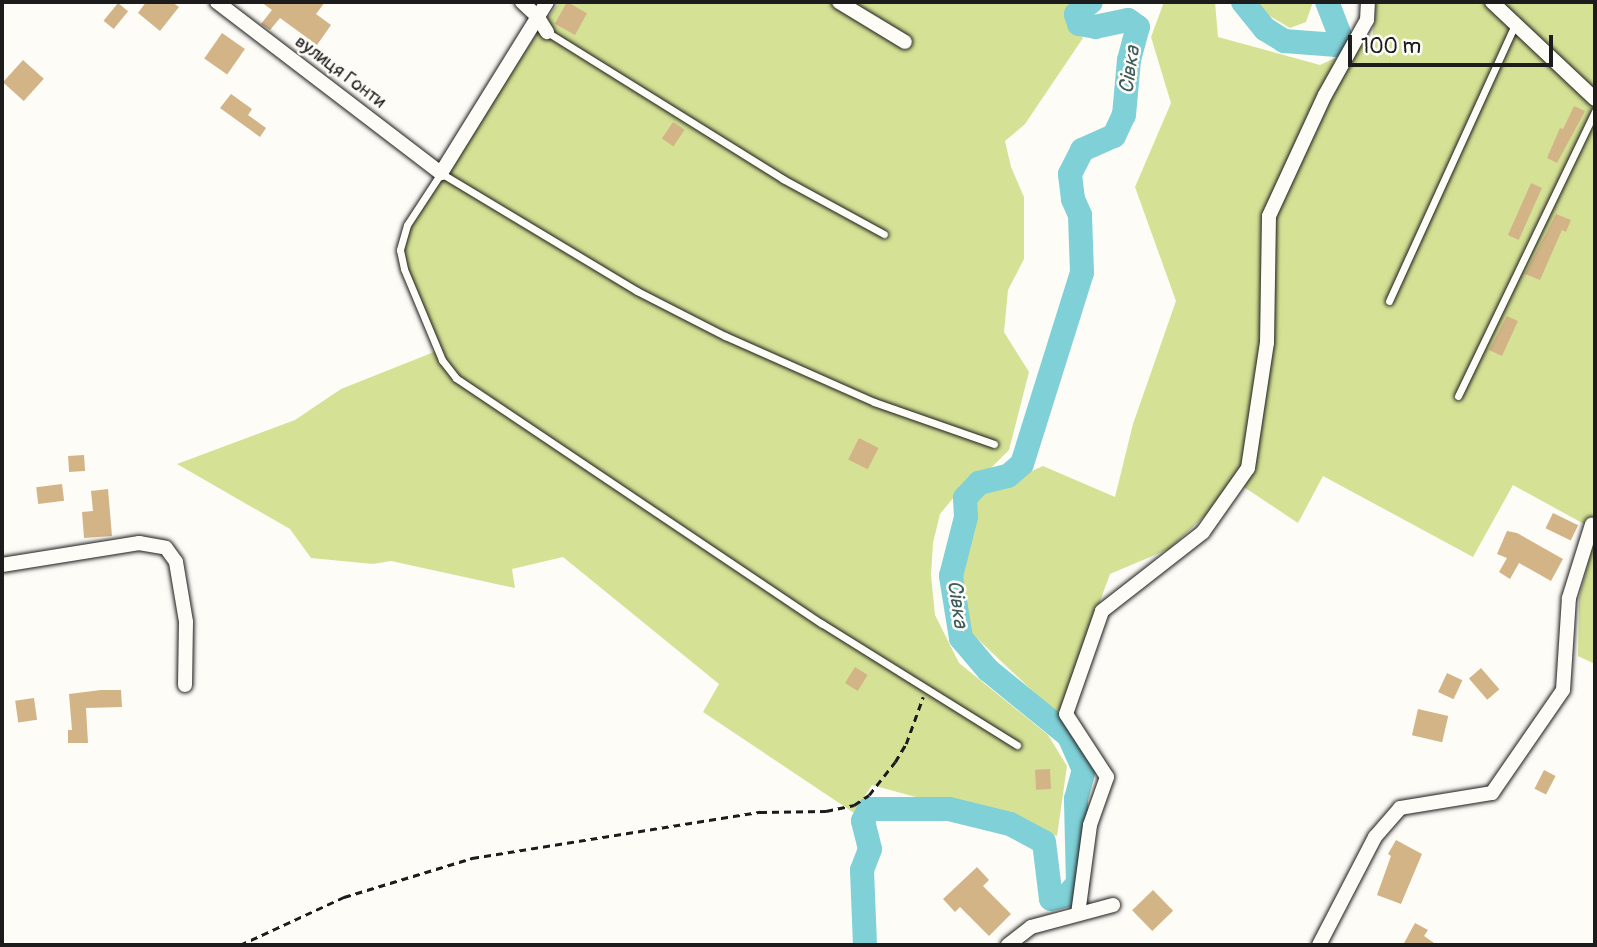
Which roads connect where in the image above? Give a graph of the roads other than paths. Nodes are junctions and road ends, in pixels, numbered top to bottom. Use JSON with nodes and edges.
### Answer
{"nodes":[{"id":1,"x":217,"y":2,"type":"edge"},
{"id":2,"x":522,"y":2,"type":"edge"},
{"id":3,"x":547,"y":2,"type":"edge"},
{"id":4,"x":839,"y":2,"type":"edge"},
{"id":5,"x":1368,"y":2,"type":"edge"},
{"id":6,"x":1494,"y":2,"type":"edge"},
{"id":7,"x":537,"y":16,"type":"junction"},
{"id":8,"x":1515,"y":23,"type":"junction"},
{"id":9,"x":547,"y":32,"type":"joint"},
{"id":10,"x":905,"y":42,"type":"dead end"},
{"id":11,"x":1595,"y":99,"type":"edge"},
{"id":12,"x":1595,"y":111,"type":"edge"},
{"id":13,"x":441,"y":173,"type":"junction"},
{"id":14,"x":884,"y":234,"type":"dead end"},
{"id":15,"x":1390,"y":301,"type":"dead end"},
{"id":16,"x":1458,"y":397,"type":"dead end"},
{"id":17,"x":994,"y":444,"type":"dead end"},
{"id":18,"x":1592,"y":524,"type":"dead end"},
{"id":19,"x":2,"y":565,"type":"edge"},
{"id":20,"x":185,"y":685,"type":"dead end"},
{"id":21,"x":1017,"y":744,"type":"dead end"},
{"id":22,"x":1113,"y":905,"type":"dead end"},
{"id":23,"x":1079,"y":914,"type":"junction"},
{"id":24,"x":1008,"y":945,"type":"edge"},
{"id":25,"x":1319,"y":945,"type":"edge"}],
"edges":[{"from":1,"to":13,"type":"street","name":"вулиця Гонти"},
{"from":2,"to":7,"type":"street"},
{"from":3,"to":7,"type":"street"},
{"from":4,"to":10,"type":"street"},
{"from":5,"to":23,"type":"street"},
{"from":6,"to":8,"type":"street"},
{"from":7,"to":9,"type":"street"},
{"from":7,"to":13,"type":"street"},
{"from":8,"to":11,"type":"street"},
{"from":8,"to":15,"type":"lane"},
{"from":9,"to":14,"type":"lane"},
{"from":12,"to":16,"type":"lane"},
{"from":13,"to":17,"type":"lane"},
{"from":13,"to":21,"type":"lane"},
{"from":18,"to":25,"type":"street"},
{"from":19,"to":20,"type":"street"},
{"from":22,"to":23,"type":"street"},
{"from":23,"to":24,"type":"street"}]}
